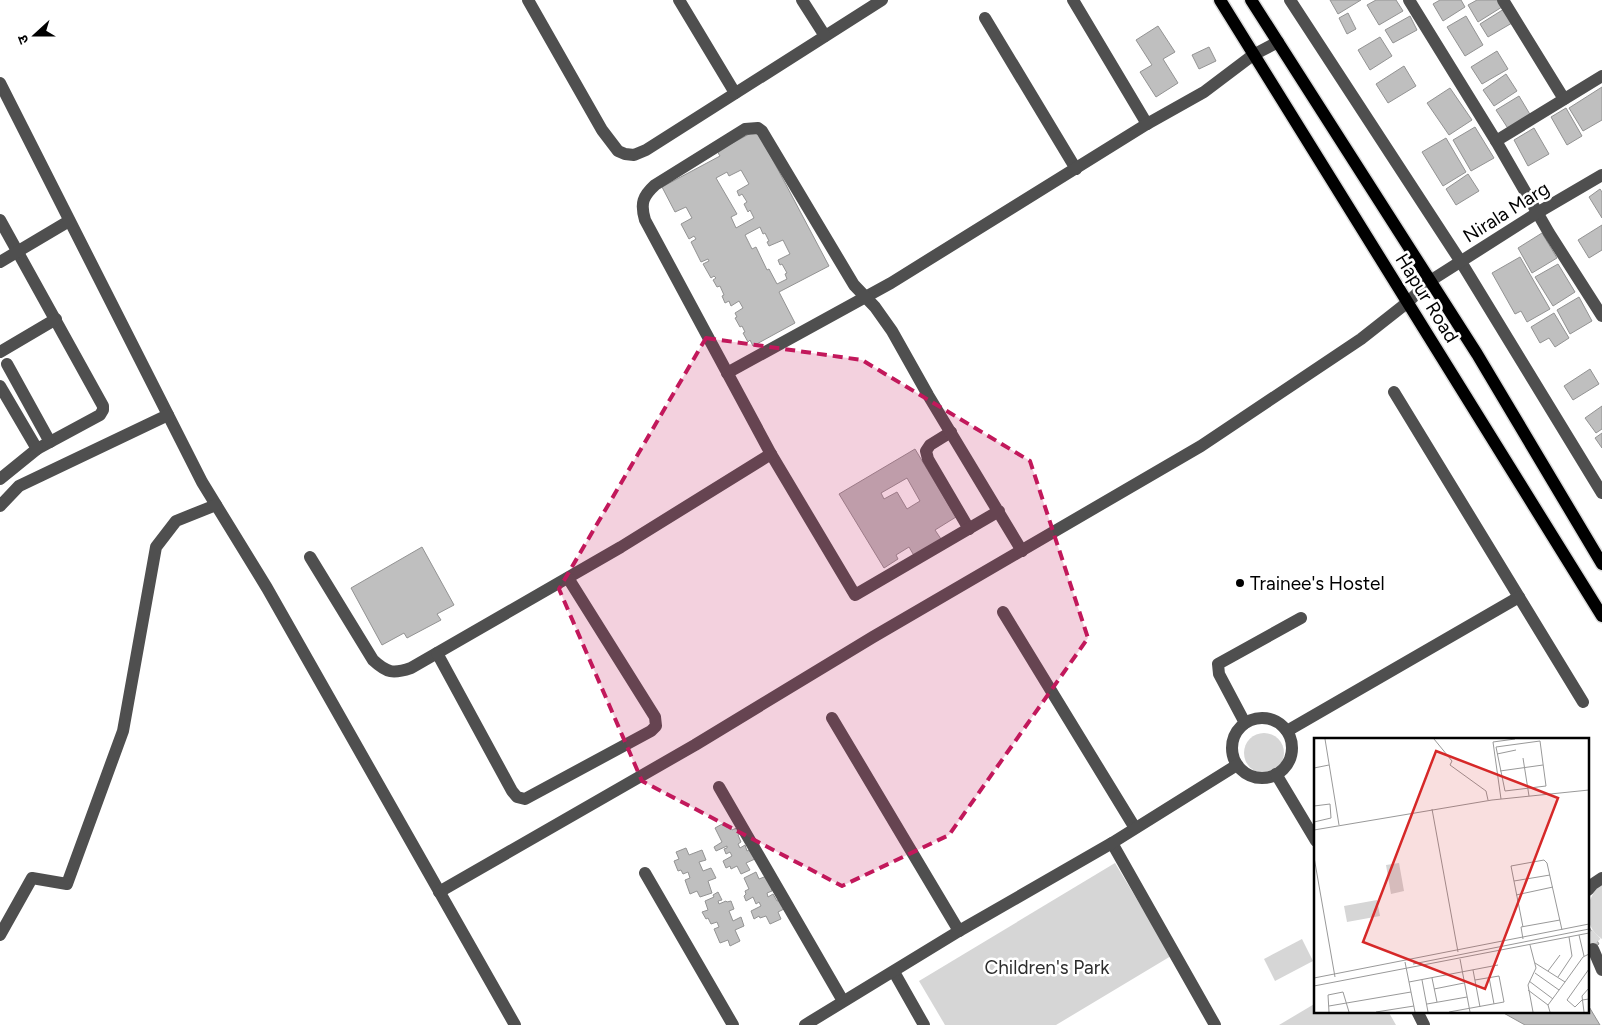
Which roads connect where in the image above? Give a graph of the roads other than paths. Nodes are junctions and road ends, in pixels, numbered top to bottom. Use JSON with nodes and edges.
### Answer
{"nodes":[{"id":1,"x":528,"y":0,"type":"edge"},
{"id":2,"x":679,"y":0,"type":"edge"},
{"id":3,"x":802,"y":0,"type":"edge"},
{"id":4,"x":882,"y":0,"type":"edge"},
{"id":5,"x":1073,"y":0,"type":"edge"},
{"id":6,"x":1220,"y":0,"type":"edge"},
{"id":7,"x":1251,"y":0,"type":"edge"},
{"id":8,"x":1290,"y":0,"type":"edge"},
{"id":9,"x":1409,"y":0,"type":"edge"},
{"id":10,"x":1507,"y":2,"type":"edge"},
{"id":11,"x":985,"y":18,"type":"dead end"},
{"id":12,"x":825,"y":36,"type":"junction"},
{"id":13,"x":1278,"y":42,"type":"junction"},
{"id":14,"x":1253,"y":55,"type":"junction"},
{"id":15,"x":1602,"y":76,"type":"edge"},
{"id":16,"x":0,"y":84,"type":"edge"},
{"id":17,"x":735,"y":93,"type":"junction"},
{"id":18,"x":1564,"y":100,"type":"junction"},
{"id":19,"x":1147,"y":124,"type":"junction"},
{"id":20,"x":1496,"y":141,"type":"junction"},
{"id":21,"x":1076,"y":169,"type":"junction"},
{"id":22,"x":1602,"y":175,"type":"edge"},
{"id":23,"x":1537,"y":213,"type":"junction"},
{"id":24,"x":0,"y":220,"type":"edge"},
{"id":25,"x":69,"y":221,"type":"junction"},
{"id":26,"x":18,"y":252,"type":"junction"},
{"id":27,"x":0,"y":262,"type":"edge"},
{"id":28,"x":1461,"y":262,"type":"junction"},
{"id":29,"x":1430,"y":281,"type":"junction"},
{"id":30,"x":864,"y":298,"type":"junction"},
{"id":31,"x":1408,"y":302,"type":"junction"},
{"id":32,"x":1602,"y":316,"type":"edge"},
{"id":33,"x":56,"y":320,"type":"junction"},
{"id":34,"x":0,"y":352,"type":"edge"},
{"id":35,"x":3,"y":369,"type":"edge"},
{"id":36,"x":727,"y":373,"type":"junction"},
{"id":37,"x":0,"y":386,"type":"edge"},
{"id":38,"x":1394,"y":392,"type":"dead end"},
{"id":39,"x":168,"y":416,"type":"junction"},
{"id":40,"x":950,"y":432,"type":"junction"},
{"id":41,"x":50,"y":442,"type":"junction"},
{"id":42,"x":37,"y":449,"type":"junction"},
{"id":43,"x":771,"y":454,"type":"junction"},
{"id":44,"x":0,"y":479,"type":"edge"},
{"id":45,"x":1602,"y":493,"type":"edge"},
{"id":46,"x":216,"y":505,"type":"junction"},
{"id":47,"x":0,"y":506,"type":"edge"},
{"id":48,"x":999,"y":511,"type":"junction"},
{"id":49,"x":969,"y":529,"type":"junction"},
{"id":50,"x":1022,"y":551,"type":"junction"},
{"id":51,"x":310,"y":557,"type":"dead end"},
{"id":52,"x":1602,"y":564,"type":"edge"},
{"id":53,"x":568,"y":578,"type":"junction"},
{"id":54,"x":1519,"y":597,"type":"junction"},
{"id":55,"x":1003,"y":612,"type":"dead end"},
{"id":56,"x":1602,"y":616,"type":"edge"},
{"id":57,"x":1301,"y":618,"type":"dead end"},
{"id":58,"x":437,"y":654,"type":"junction"},
{"id":59,"x":1583,"y":702,"type":"dead end"},
{"id":60,"x":832,"y":718,"type":"dead end"},
{"id":61,"x":1245,"y":723,"type":"junction"},
{"id":62,"x":1287,"y":732,"type":"junction"},
{"id":63,"x":1237,"y":765,"type":"junction"},
{"id":64,"x":1276,"y":774,"type":"junction"},
{"id":65,"x":719,"y":787,"type":"dead end"},
{"id":66,"x":1135,"y":828,"type":"junction"},
{"id":67,"x":1314,"y":838,"type":"edge"},
{"id":68,"x":1112,"y":843,"type":"junction"},
{"id":69,"x":645,"y":873,"type":"dead end"},
{"id":70,"x":1602,"y":878,"type":"edge"},
{"id":71,"x":1590,"y":888,"type":"edge"},
{"id":72,"x":439,"y":892,"type":"junction"},
{"id":73,"x":959,"y":931,"type":"junction"},
{"id":74,"x":0,"y":935,"type":"edge"},
{"id":75,"x":1598,"y":947,"type":"edge"},
{"id":76,"x":1602,"y":970,"type":"edge"},
{"id":77,"x":894,"y":972,"type":"junction"},
{"id":78,"x":843,"y":1001,"type":"junction"},
{"id":79,"x":1418,"y":1012,"type":"edge"},
{"id":80,"x":807,"y":1024,"type":"edge"},
{"id":81,"x":515,"y":1025,"type":"edge"},
{"id":82,"x":734,"y":1025,"type":"edge"},
{"id":83,"x":924,"y":1025,"type":"edge"},
{"id":84,"x":1215,"y":1025,"type":"edge"},
{"id":85,"x":1424,"y":1025,"type":"edge"}],
"edges":[{"from":1,"to":17,"type":"street"},
{"from":2,"to":17,"type":"street"},
{"from":3,"to":12,"type":"street"},
{"from":4,"to":12,"type":"street"},
{"from":5,"to":19,"type":"street"},
{"from":6,"to":14,"type":"main road","name":"Hapur Road"},
{"from":7,"to":13,"type":"main road","name":"Hapur Road"},
{"from":8,"to":28,"type":"street"},
{"from":9,"to":20,"type":"street"},
{"from":10,"to":18,"type":"street"},
{"from":11,"to":21,"type":"street"},
{"from":12,"to":17,"type":"street"},
{"from":13,"to":14,"type":"street"},
{"from":13,"to":29,"type":"main road","name":"Hapur Road"},
{"from":14,"to":19,"type":"street"},
{"from":14,"to":31,"type":"main road","name":"Hapur Road"},
{"from":15,"to":18,"type":"street"},
{"from":16,"to":25,"type":"street"},
{"from":18,"to":20,"type":"street"},
{"from":19,"to":21,"type":"street"},
{"from":20,"to":23,"type":"street"},
{"from":21,"to":30,"type":"street"},
{"from":22,"to":23,"type":"street","name":"Nirala Marg"},
{"from":23,"to":28,"type":"street","name":"Nirala Marg"},
{"from":23,"to":32,"type":"street"},
{"from":24,"to":26,"type":"street"},
{"from":25,"to":26,"type":"street"},
{"from":25,"to":39,"type":"street"},
{"from":26,"to":27,"type":"street"},
{"from":26,"to":33,"type":"street"},
{"from":28,"to":29,"type":"street","name":"Nirala Marg"},
{"from":28,"to":45,"type":"street"},
{"from":29,"to":31,"type":"street","name":"Nirala Marg"},
{"from":29,"to":52,"type":"main road","name":"Hapur Road"},
{"from":30,"to":36,"type":"street"},
{"from":30,"to":36,"type":"street"},
{"from":30,"to":40,"type":"street"},
{"from":31,"to":50,"type":"street","name":"Nirala Marg"},
{"from":31,"to":56,"type":"main road","name":"Hapur Road"},
{"from":33,"to":34,"type":"street"},
{"from":33,"to":41,"type":"street"},
{"from":34,"to":35,"type":"street"},
{"from":35,"to":41,"type":"street"},
{"from":36,"to":43,"type":"street"},
{"from":37,"to":42,"type":"street"},
{"from":38,"to":54,"type":"street"},
{"from":39,"to":46,"type":"street"},
{"from":39,"to":47,"type":"street"},
{"from":40,"to":48,"type":"street"},
{"from":40,"to":49,"type":"street"},
{"from":41,"to":42,"type":"street"},
{"from":42,"to":44,"type":"street"},
{"from":43,"to":49,"type":"street"},
{"from":43,"to":53,"type":"street"},
{"from":46,"to":72,"type":"street"},
{"from":46,"to":74,"type":"street"},
{"from":48,"to":49,"type":"street"},
{"from":48,"to":50,"type":"street"},
{"from":50,"to":72,"type":"street","name":"Nirala Marg"},
{"from":51,"to":58,"type":"street"},
{"from":53,"to":58,"type":"street"},
{"from":53,"to":58,"type":"street"},
{"from":54,"to":59,"type":"street"},
{"from":54,"to":62,"type":"street"},
{"from":55,"to":66,"type":"street"},
{"from":57,"to":61,"type":"street"},
{"from":60,"to":73,"type":"street"},
{"from":61,"to":62,"type":"street"},
{"from":61,"to":63,"type":"street"},
{"from":62,"to":64,"type":"street"},
{"from":63,"to":64,"type":"street"},
{"from":63,"to":66,"type":"street"},
{"from":64,"to":67,"type":"street"},
{"from":65,"to":78,"type":"street"},
{"from":66,"to":68,"type":"street"},
{"from":68,"to":73,"type":"street"},
{"from":68,"to":84,"type":"street"},
{"from":69,"to":82,"type":"street"},
{"from":70,"to":71,"type":"street"},
{"from":72,"to":81,"type":"street"},
{"from":73,"to":77,"type":"street"},
{"from":75,"to":76,"type":"street"},
{"from":77,"to":78,"type":"street"},
{"from":77,"to":83,"type":"street"},
{"from":78,"to":80,"type":"street"},
{"from":79,"to":85,"type":"street"}]}
